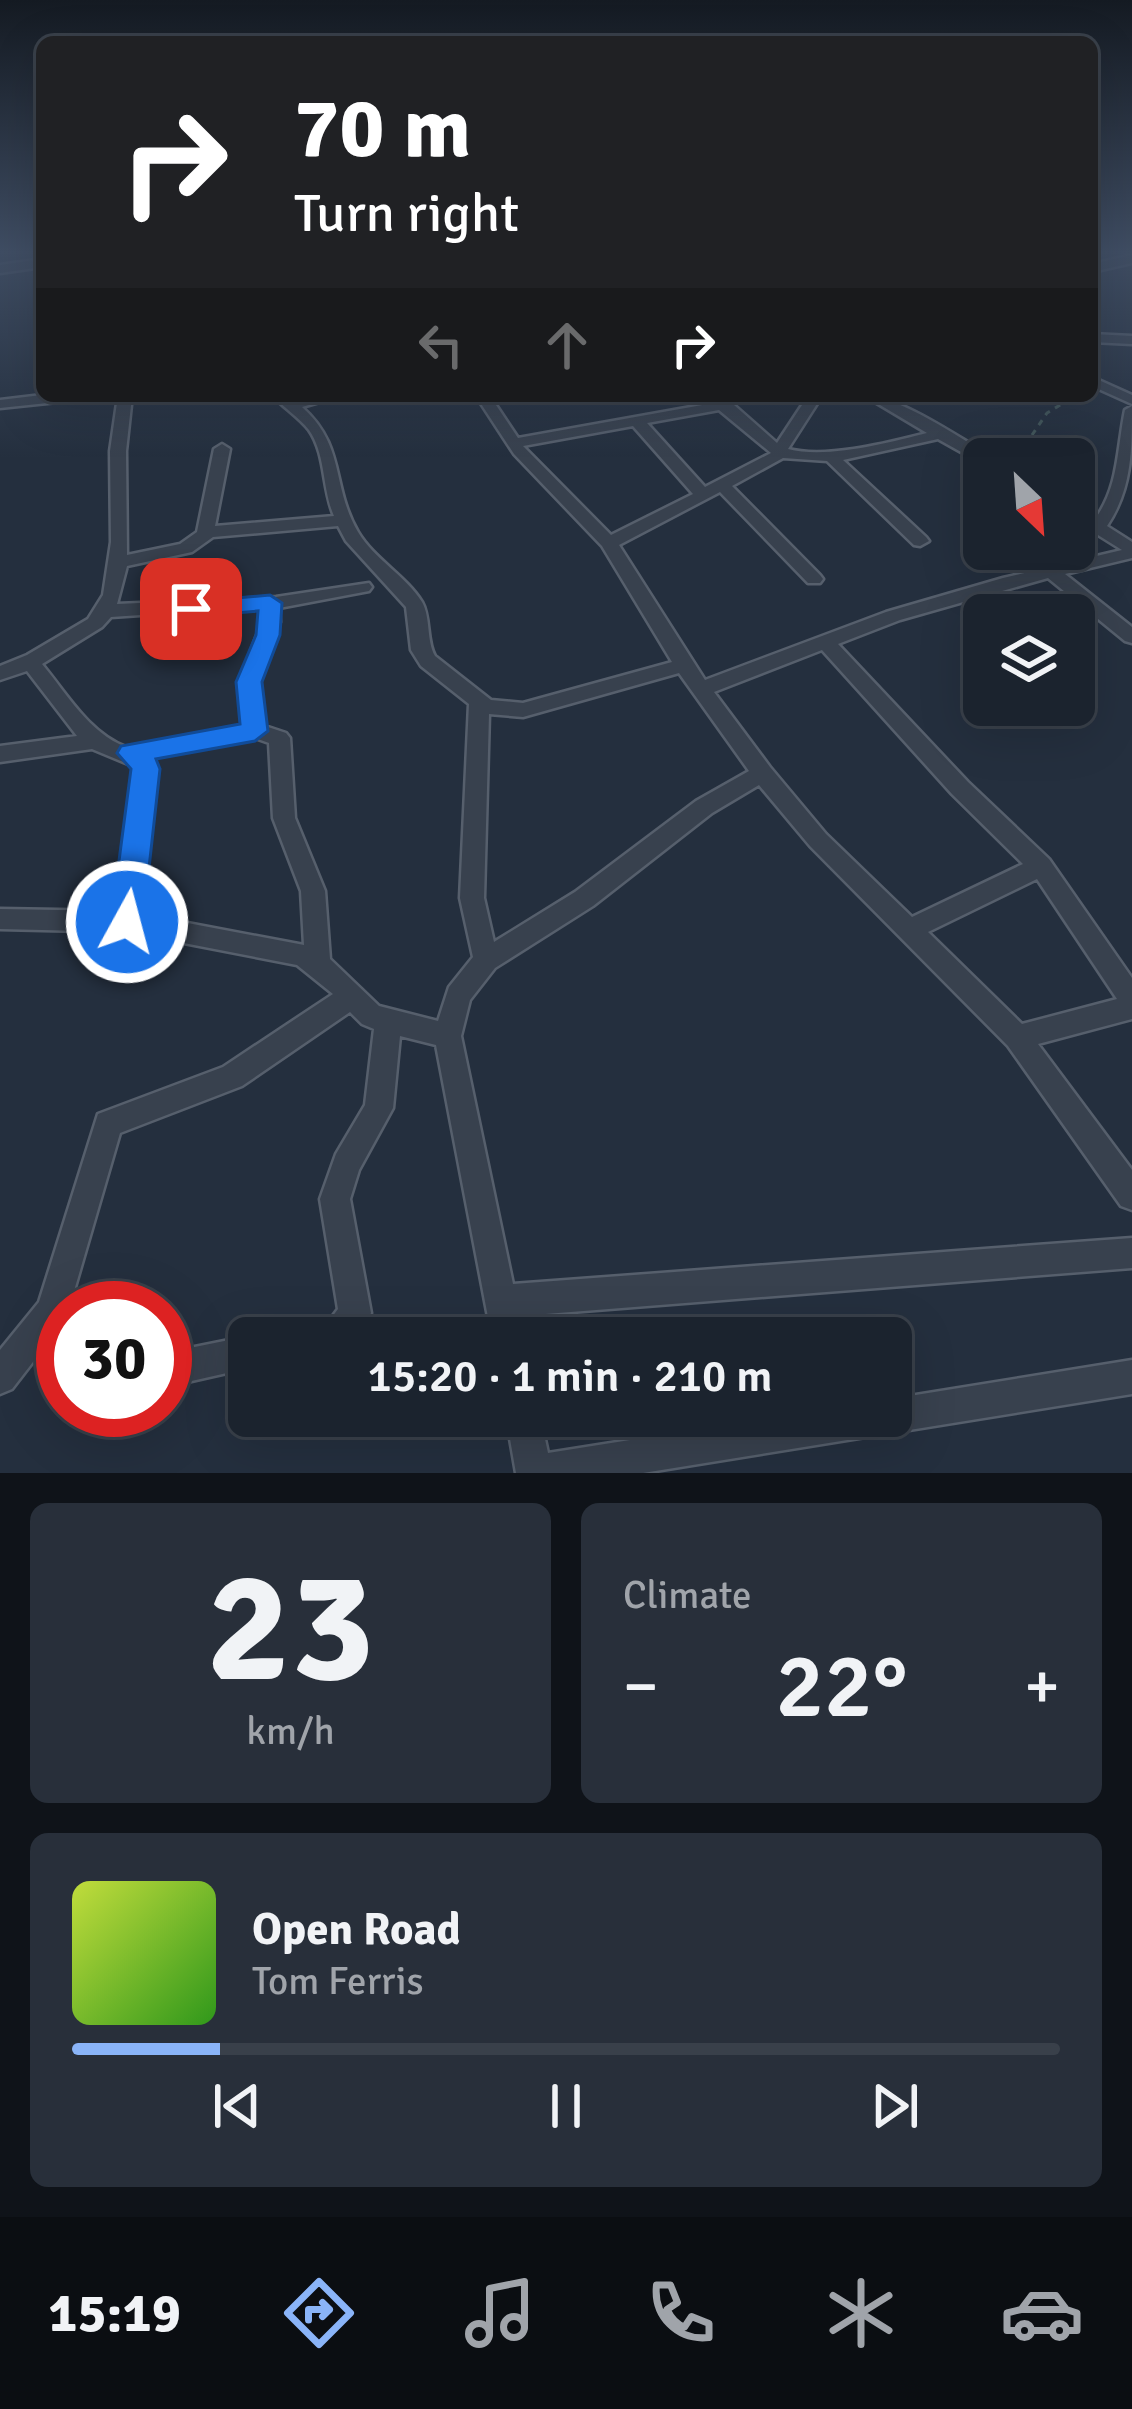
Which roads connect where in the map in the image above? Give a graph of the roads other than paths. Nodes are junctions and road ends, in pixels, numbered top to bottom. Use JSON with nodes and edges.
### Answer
{"nodes":[{"id":1,"x":1098,"y":338,"type":"edge"},
{"id":2,"x":1132,"y":340,"type":"edge"},
{"id":3,"x":1098,"y":385,"type":"edge"},
{"id":4,"x":36,"y":400,"type":"edge"},
{"id":5,"x":1132,"y":400,"type":"edge"},
{"id":6,"x":123,"y":402,"type":"edge"},
{"id":7,"x":288,"y":402,"type":"edge"},
{"id":8,"x":487,"y":402,"type":"edge"},
{"id":9,"x":811,"y":402,"type":"edge"},
{"id":10,"x":884,"y":402,"type":"edge"},
{"id":11,"x":686,"y":403,"type":"edge"},
{"id":12,"x":0,"y":404,"type":"edge"},
{"id":13,"x":1132,"y":410,"type":"edge"},
{"id":14,"x":635,"y":418,"type":"junction"},
{"id":15,"x":944,"y":433,"type":"junction"},
{"id":16,"x":514,"y":443,"type":"junction"},
{"id":17,"x":963,"y":445,"type":"edge"},
{"id":18,"x":222,"y":449,"type":"dead end"},
{"id":19,"x":780,"y":452,"type":"junction"},
{"id":20,"x":828,"y":454,"type":"junction"},
{"id":21,"x":722,"y":484,"type":"junction"},
{"id":22,"x":701,"y":494,"type":"junction"},
{"id":23,"x":345,"y":520,"type":"junction"},
{"id":24,"x":1096,"y":527,"type":"joint"},
{"id":25,"x":205,"y":533,"type":"junction"},
{"id":26,"x":920,"y":541,"type":"dead end"},
{"id":27,"x":609,"y":543,"type":"junction"},
{"id":28,"x":1132,"y":551,"type":"edge"},
{"id":29,"x":118,"y":562,"type":"junction"},
{"id":30,"x":1051,"y":572,"type":"junction"},
{"id":31,"x":814,"y":579,"type":"dead end"},
{"id":32,"x":363,"y":587,"type":"dead end"},
{"id":33,"x":271,"y":604,"type":"junction"},
{"id":34,"x":105,"y":611,"type":"junction"},
{"id":35,"x":1132,"y":637,"type":"edge"},
{"id":36,"x":826,"y":644,"type":"junction"},
{"id":37,"x":32,"y":664,"type":"junction"},
{"id":38,"x":684,"y":665,"type":"junction"},
{"id":39,"x":0,"y":673,"type":"edge"},
{"id":40,"x":702,"y":689,"type":"junction"},
{"id":41,"x":479,"y":700,"type":"junction"},
{"id":42,"x":255,"y":731,"type":"junction"},
{"id":43,"x":95,"y":741,"type":"junction"},
{"id":44,"x":130,"y":753,"type":"junction"},
{"id":45,"x":0,"y":754,"type":"edge"},
{"id":46,"x":762,"y":773,"type":"junction"},
{"id":47,"x":1041,"y":866,"type":"junction"},
{"id":48,"x":0,"y":919,"type":"edge"},
{"id":49,"x":127,"y":922,"type":"junction"},
{"id":50,"x":910,"y":929,"type":"junction"},
{"id":51,"x":486,"y":960,"type":"junction"},
{"id":52,"x":318,"y":964,"type":"junction"},
{"id":53,"x":349,"y":998,"type":"junction"},
{"id":54,"x":1132,"y":1003,"type":"edge"},
{"id":55,"x":388,"y":1023,"type":"junction"},
{"id":56,"x":448,"y":1036,"type":"junction"},
{"id":57,"x":1017,"y":1037,"type":"junction"},
{"id":58,"x":1132,"y":1195,"type":"edge"},
{"id":59,"x":1132,"y":1253,"type":"edge"},
{"id":60,"x":501,"y":1301,"type":"junction"},
{"id":61,"x":352,"y":1317,"type":"edge"},
{"id":62,"x":504,"y":1317,"type":"edge"},
{"id":63,"x":228,"y":1356,"type":"edge"},
{"id":64,"x":192,"y":1364,"type":"edge"},
{"id":65,"x":0,"y":1376,"type":"edge"},
{"id":66,"x":1132,"y":1377,"type":"edge"},
{"id":67,"x":912,"y":1412,"type":"edge"},
{"id":68,"x":527,"y":1437,"type":"edge"},
{"id":69,"x":759,"y":1437,"type":"edge"},
{"id":70,"x":534,"y":1473,"type":"edge"}],
"edges":[{"from":1,"to":2,"type":"street"},
{"from":3,"to":5,"type":"street"},
{"from":4,"to":12,"type":"street"},
{"from":6,"to":29,"type":"street"},
{"from":7,"to":23,"type":"street"},
{"from":8,"to":16,"type":"street"},
{"from":9,"to":19,"type":"street"},
{"from":10,"to":15,"type":"street"},
{"from":11,"to":14,"type":"street"},
{"from":11,"to":19,"type":"street"},
{"from":13,"to":24,"type":"street"},
{"from":14,"to":16,"type":"street"},
{"from":14,"to":22,"type":"street"},
{"from":15,"to":17,"type":"street"},
{"from":15,"to":20,"type":"street"},
{"from":16,"to":27,"type":"street"},
{"from":18,"to":25,"type":"street"},
{"from":19,"to":20,"type":"street"},
{"from":19,"to":21,"type":"street"},
{"from":20,"to":26,"type":"street"},
{"from":21,"to":22,"type":"street"},
{"from":21,"to":31,"type":"street"},
{"from":22,"to":27,"type":"street"},
{"from":23,"to":25,"type":"street"},
{"from":23,"to":41,"type":"street"},
{"from":24,"to":28,"type":"street"},
{"from":25,"to":29,"type":"street"},
{"from":27,"to":38,"type":"street"},
{"from":28,"to":30,"type":"street"},
{"from":29,"to":34,"type":"street"},
{"from":30,"to":35,"type":"street"},
{"from":30,"to":36,"type":"street"},
{"from":32,"to":33,"type":"street"},
{"from":33,"to":34,"type":"street"},
{"from":33,"to":42,"type":"street"},
{"from":34,"to":37,"type":"street"},
{"from":36,"to":40,"type":"street"},
{"from":36,"to":47,"type":"street"},
{"from":37,"to":39,"type":"street"},
{"from":37,"to":43,"type":"street"},
{"from":38,"to":40,"type":"street"},
{"from":38,"to":41,"type":"street"},
{"from":40,"to":46,"type":"street"},
{"from":41,"to":51,"type":"street"},
{"from":42,"to":44,"type":"street"},
{"from":42,"to":52,"type":"street"},
{"from":43,"to":44,"type":"street"},
{"from":43,"to":45,"type":"street"},
{"from":44,"to":49,"type":"street"},
{"from":46,"to":50,"type":"street"},
{"from":46,"to":51,"type":"street"},
{"from":47,"to":50,"type":"street"},
{"from":47,"to":54,"type":"street"},
{"from":48,"to":49,"type":"street"},
{"from":49,"to":52,"type":"street"},
{"from":50,"to":57,"type":"street"},
{"from":51,"to":56,"type":"street"},
{"from":52,"to":53,"type":"street"},
{"from":53,"to":55,"type":"street"},
{"from":53,"to":65,"type":"street"},
{"from":54,"to":57,"type":"street"},
{"from":55,"to":56,"type":"street"},
{"from":55,"to":61,"type":"street"},
{"from":56,"to":60,"type":"street"},
{"from":57,"to":58,"type":"street"},
{"from":59,"to":60,"type":"street"},
{"from":60,"to":62,"type":"street"},
{"from":63,"to":64,"type":"street"},
{"from":66,"to":67,"type":"street"},
{"from":68,"to":70,"type":"street"},
{"from":69,"to":70,"type":"street"}]}
